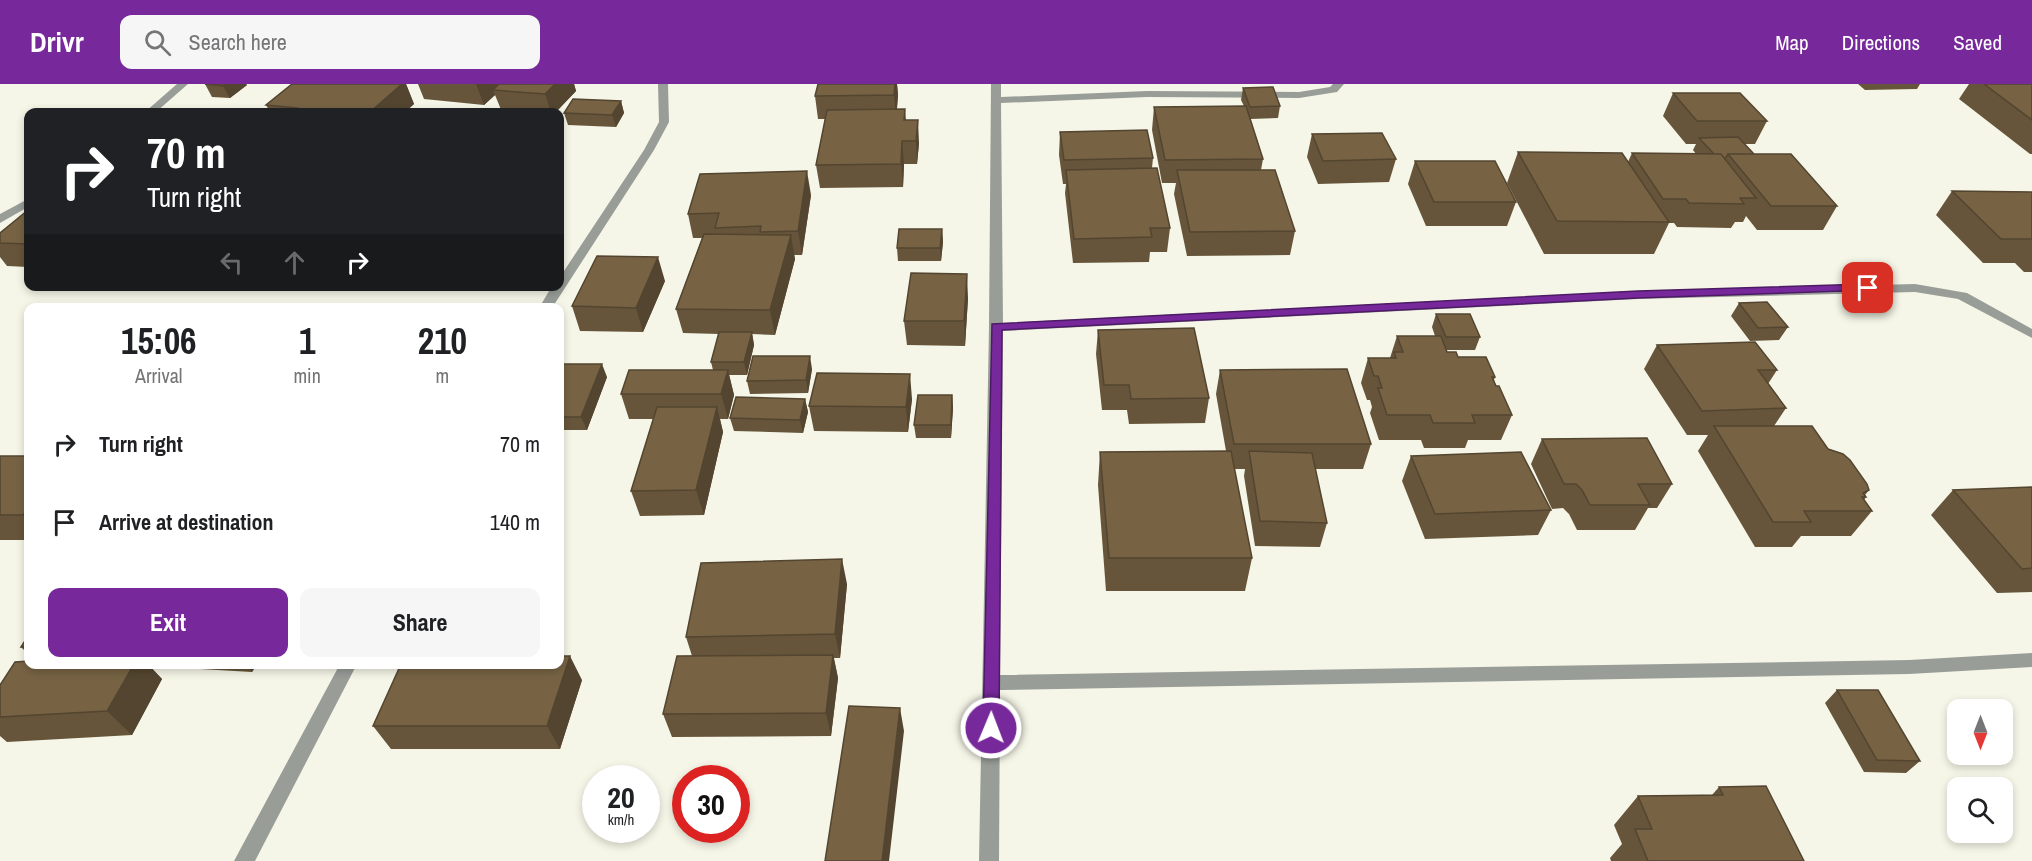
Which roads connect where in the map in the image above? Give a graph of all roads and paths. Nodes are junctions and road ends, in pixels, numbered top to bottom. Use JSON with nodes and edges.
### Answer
{"nodes":[{"id":1,"x":183,"y":84,"type":"edge"},
{"id":2,"x":663,"y":84,"type":"edge"},
{"id":3,"x":996,"y":84,"type":"edge"},
{"id":4,"x":1339,"y":84,"type":"edge"},
{"id":5,"x":996,"y":100,"type":"junction"},
{"id":6,"x":155,"y":108,"type":"edge"},
{"id":7,"x":24,"y":204,"type":"edge"},
{"id":8,"x":0,"y":219,"type":"edge"},
{"id":9,"x":564,"y":278,"type":"edge"},
{"id":10,"x":996,"y":327,"type":"junction"},
{"id":11,"x":2032,"y":334,"type":"edge"},
{"id":12,"x":2032,"y":660,"type":"edge"},
{"id":13,"x":346,"y":669,"type":"edge"},
{"id":14,"x":992,"y":683,"type":"junction"},
{"id":15,"x":244,"y":861,"type":"edge"},
{"id":16,"x":990,"y":861,"type":"edge"}],
"edges":[{"from":1,"to":6,"type":"street"},
{"from":2,"to":9,"type":"street"},
{"from":3,"to":5,"type":"street"},
{"from":4,"to":5,"type":"street"},
{"from":5,"to":10,"type":"street"},
{"from":7,"to":8,"type":"street"},
{"from":10,"to":11,"type":"street"},
{"from":10,"to":14,"type":"street"},
{"from":12,"to":14,"type":"street"},
{"from":13,"to":15,"type":"street"},
{"from":14,"to":16,"type":"street"}]}
